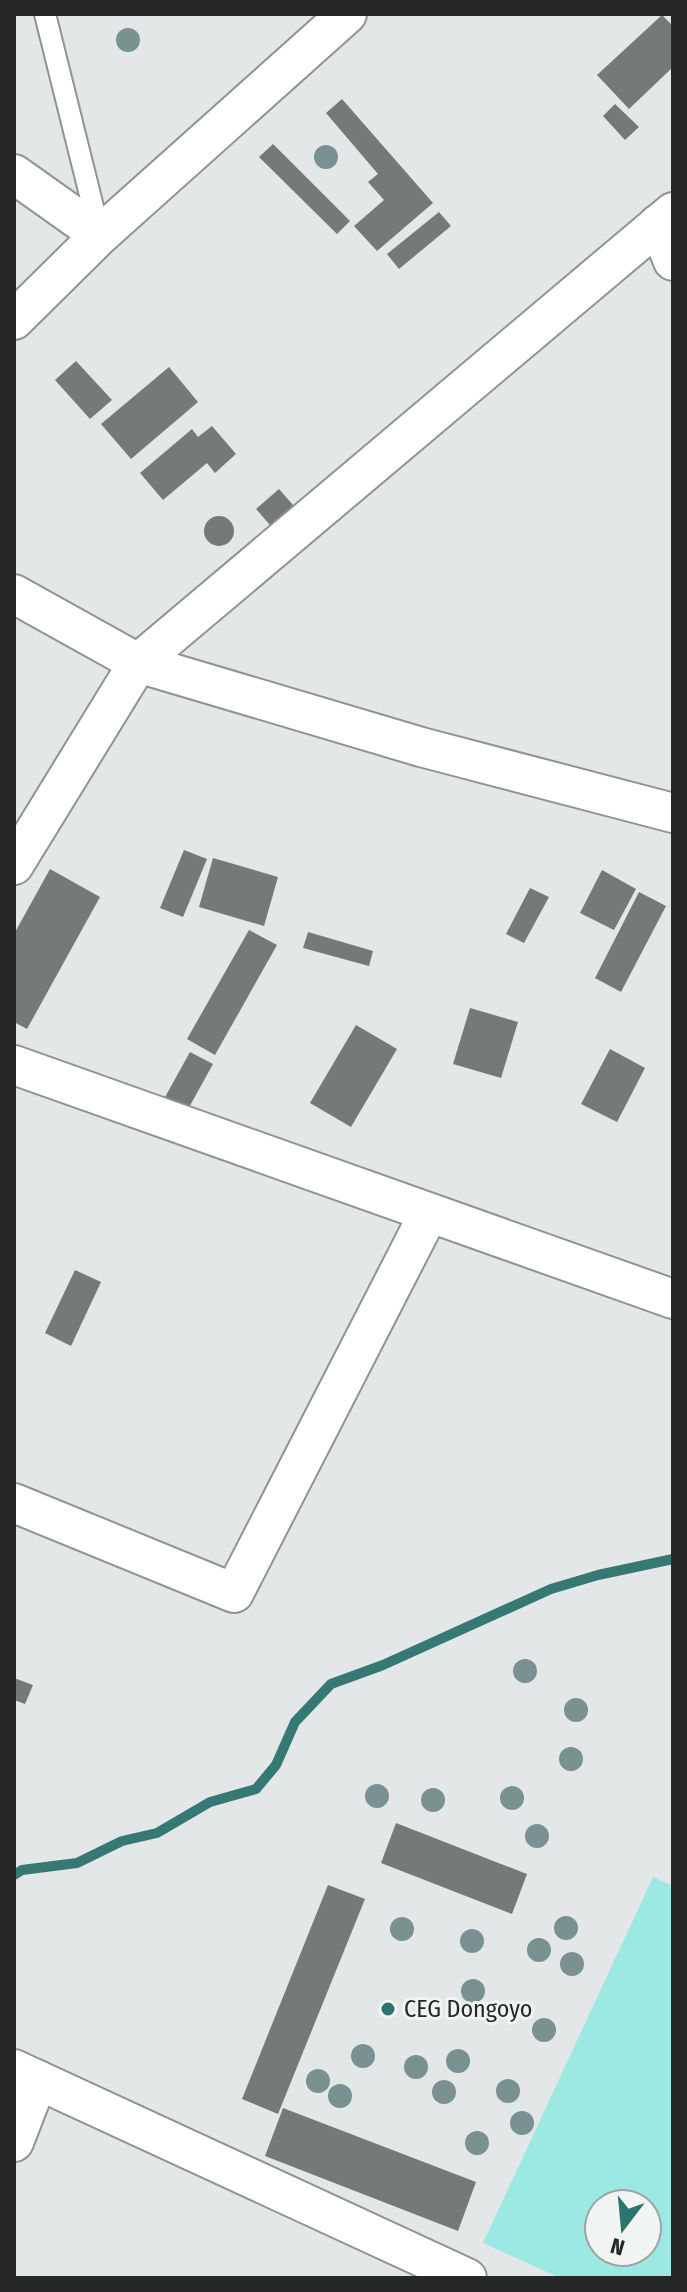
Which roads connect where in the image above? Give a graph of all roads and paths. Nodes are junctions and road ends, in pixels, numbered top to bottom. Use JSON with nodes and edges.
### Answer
{"nodes":[{"id":1,"x":45,"y":14,"type":"edge"},
{"id":2,"x":347,"y":14,"type":"edge"},
{"id":3,"x":14,"y":174,"type":"edge"},
{"id":4,"x":666,"y":218,"type":"edge"},
{"id":5,"x":100,"y":235,"type":"junction"},
{"id":6,"x":673,"y":261,"type":"edge"},
{"id":7,"x":14,"y":320,"type":"edge"},
{"id":8,"x":14,"y":594,"type":"edge"},
{"id":9,"x":138,"y":663,"type":"junction"},
{"id":10,"x":673,"y":813,"type":"edge"},
{"id":11,"x":14,"y":865,"type":"edge"},
{"id":12,"x":14,"y":1065,"type":"edge"},
{"id":13,"x":428,"y":1215,"type":"junction"},
{"id":14,"x":673,"y":1299,"type":"edge"},
{"id":15,"x":14,"y":1503,"type":"edge"},
{"id":16,"x":26,"y":2075,"type":"edge"},
{"id":17,"x":14,"y":2142,"type":"edge"},
{"id":18,"x":467,"y":2278,"type":"edge"}],
"edges":[{"from":1,"to":5,"type":"lane"},
{"from":2,"to":5,"type":"street"},
{"from":3,"to":5,"type":"street"},
{"from":4,"to":6,"type":"street"},
{"from":4,"to":9,"type":"street"},
{"from":5,"to":7,"type":"street"},
{"from":8,"to":9,"type":"street"},
{"from":9,"to":10,"type":"street"},
{"from":9,"to":11,"type":"street"},
{"from":12,"to":13,"type":"street"},
{"from":13,"to":14,"type":"street"},
{"from":13,"to":15,"type":"street"},
{"from":16,"to":17,"type":"street"},
{"from":16,"to":18,"type":"street"}]}
